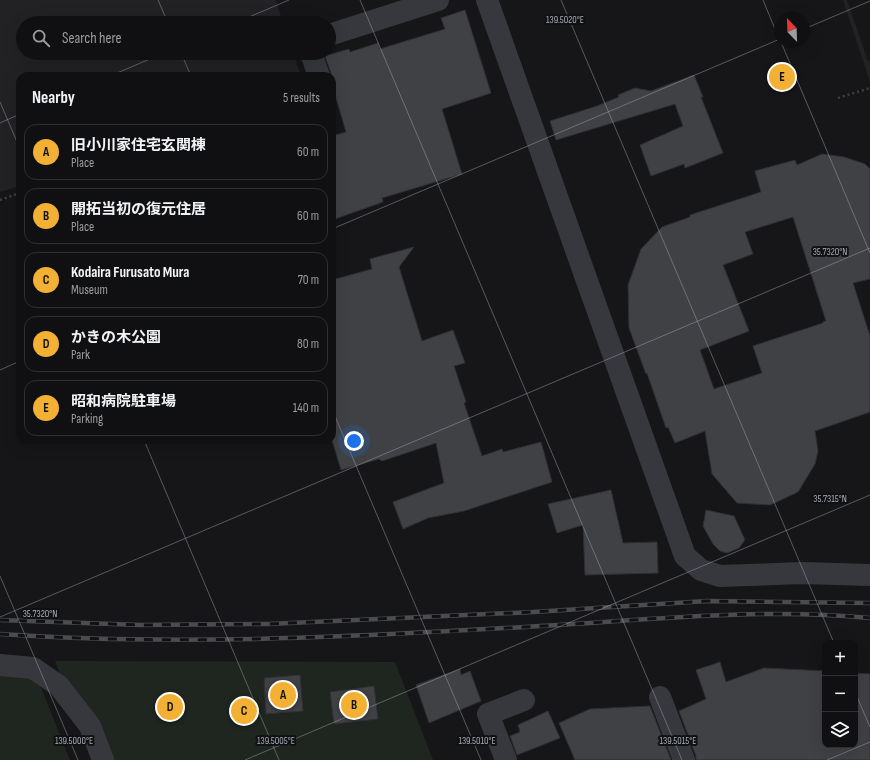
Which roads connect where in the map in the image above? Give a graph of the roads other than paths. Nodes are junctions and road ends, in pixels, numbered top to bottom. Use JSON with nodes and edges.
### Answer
{"nodes":[{"id":1,"x":438,"y":0,"type":"edge"},
{"id":2,"x":486,"y":0,"type":"edge"},
{"id":3,"x":336,"y":33,"type":"edge"},
{"id":4,"x":313,"y":60,"type":"edge"},
{"id":5,"x":318,"y":72,"type":"edge"},
{"id":6,"x":870,"y":575,"type":"edge"},
{"id":7,"x":0,"y":665,"type":"edge"},
{"id":8,"x":660,"y":697,"type":"dead end"},
{"id":9,"x":524,"y":700,"type":"dead end"},
{"id":10,"x":103,"y":760,"type":"edge"},
{"id":11,"x":506,"y":760,"type":"edge"},
{"id":12,"x":684,"y":760,"type":"edge"}],
"edges":[{"from":1,"to":3,"type":"street"},
{"from":2,"to":6,"type":"street"},
{"from":4,"to":5,"type":"street"},
{"from":7,"to":10,"type":"street"},
{"from":8,"to":12,"type":"street"},
{"from":9,"to":11,"type":"street"}]}
